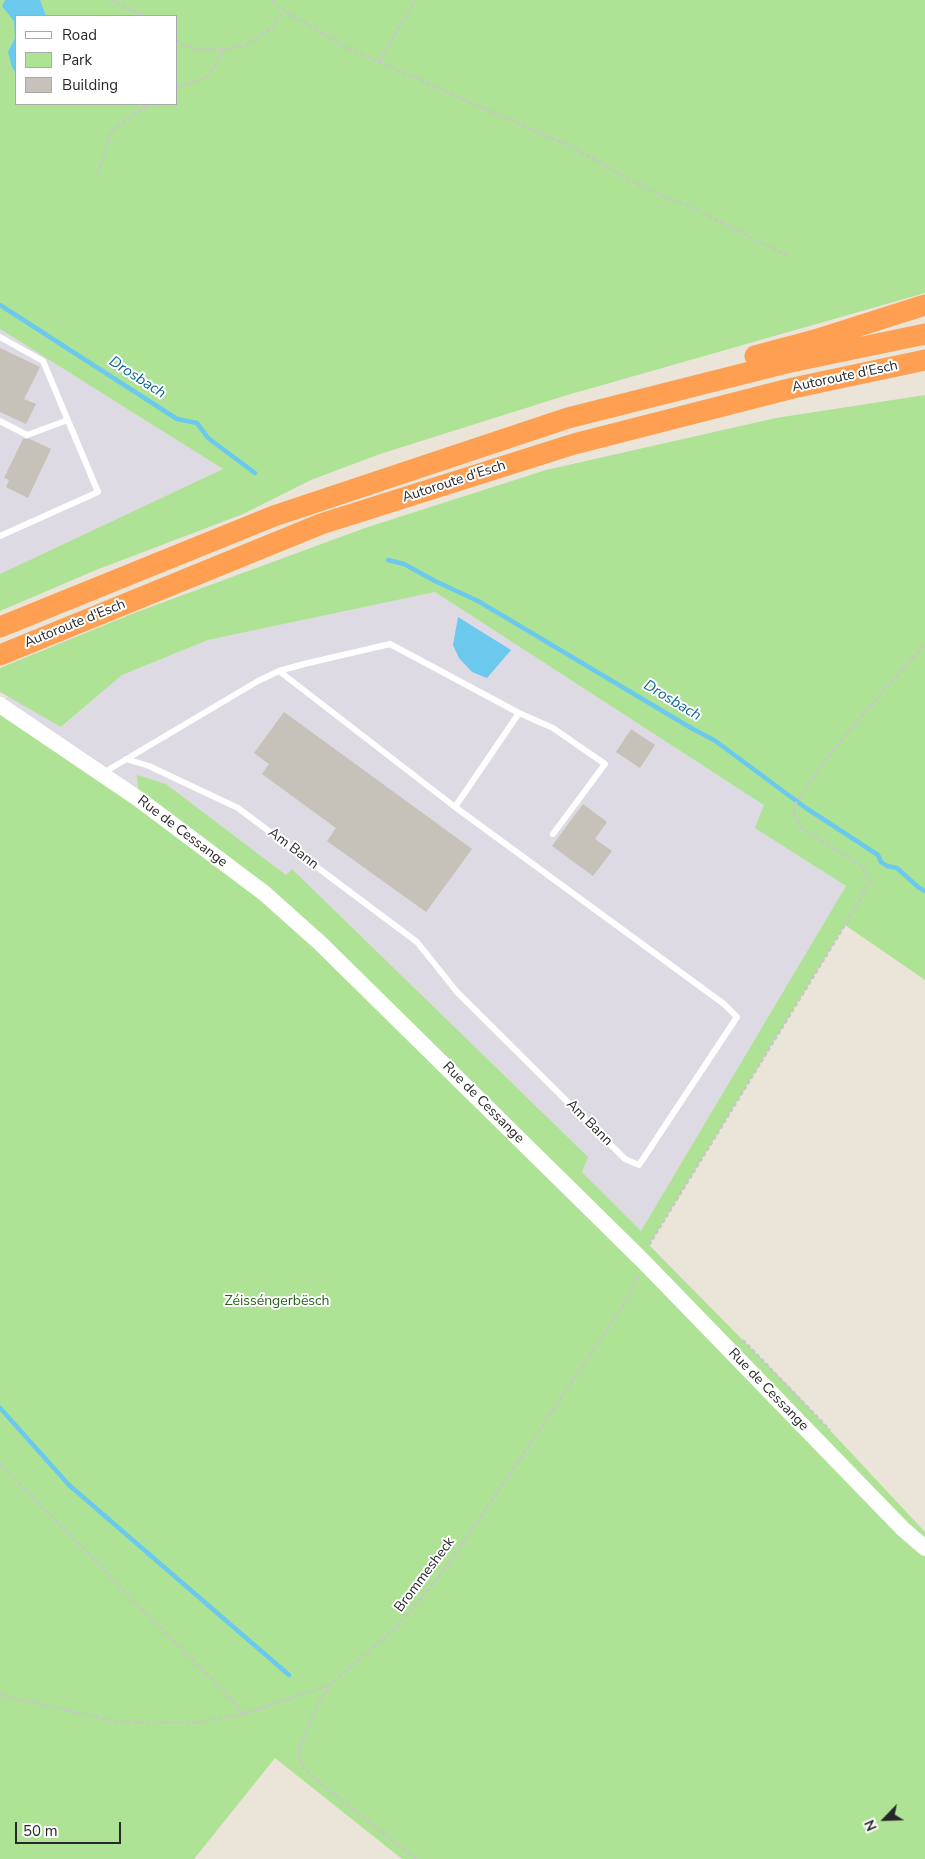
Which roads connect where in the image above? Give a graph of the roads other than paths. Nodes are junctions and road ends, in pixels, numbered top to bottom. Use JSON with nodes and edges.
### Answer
{"nodes":[{"id":1,"x":925,"y":305,"type":"edge"},
{"id":2,"x":925,"y":334,"type":"edge"},
{"id":3,"x":0,"y":337,"type":"edge"},
{"id":4,"x":925,"y":360,"type":"edge"},
{"id":5,"x":925,"y":374,"type":"edge"},
{"id":6,"x":793,"y":388,"type":"junction"},
{"id":7,"x":68,"y":420,"type":"junction"},
{"id":8,"x":0,"y":421,"type":"edge"},
{"id":9,"x":311,"y":503,"type":"junction"},
{"id":10,"x":0,"y":536,"type":"edge"},
{"id":11,"x":0,"y":626,"type":"edge"},
{"id":12,"x":0,"y":655,"type":"edge"},
{"id":13,"x":279,"y":672,"type":"junction"},
{"id":14,"x":0,"y":705,"type":"edge"},
{"id":15,"x":519,"y":713,"type":"junction"},
{"id":16,"x":126,"y":759,"type":"junction"},
{"id":17,"x":102,"y":774,"type":"junction"},
{"id":18,"x":455,"y":807,"type":"junction"},
{"id":19,"x":553,"y":834,"type":"dead end"},
{"id":20,"x":925,"y":1548,"type":"edge"}],
"edges":[{"from":1,"to":9,"type":"highway"},
{"from":2,"to":9,"type":"highway","name":"Autoroute d'Esch"},
{"from":3,"to":7,"type":"lane"},
{"from":4,"to":6,"type":"highway","name":"Autoroute d'Esch"},
{"from":5,"to":6,"type":"highway"},
{"from":6,"to":12,"type":"highway","name":"Autoroute d'Esch"},
{"from":7,"to":8,"type":"lane"},
{"from":7,"to":10,"type":"lane"},
{"from":9,"to":11,"type":"highway","name":"Autoroute d'Esch"},
{"from":13,"to":15,"type":"lane"},
{"from":13,"to":16,"type":"lane"},
{"from":13,"to":18,"type":"lane","name":"Am Bann"},
{"from":14,"to":17,"type":"main road","name":"Rue de Cessange"},
{"from":15,"to":18,"type":"lane"},
{"from":15,"to":19,"type":"lane"},
{"from":16,"to":17,"type":"lane"},
{"from":16,"to":18,"type":"lane","name":"Am Bann"},
{"from":17,"to":20,"type":"main road","name":"Rue de Cessange"}]}
